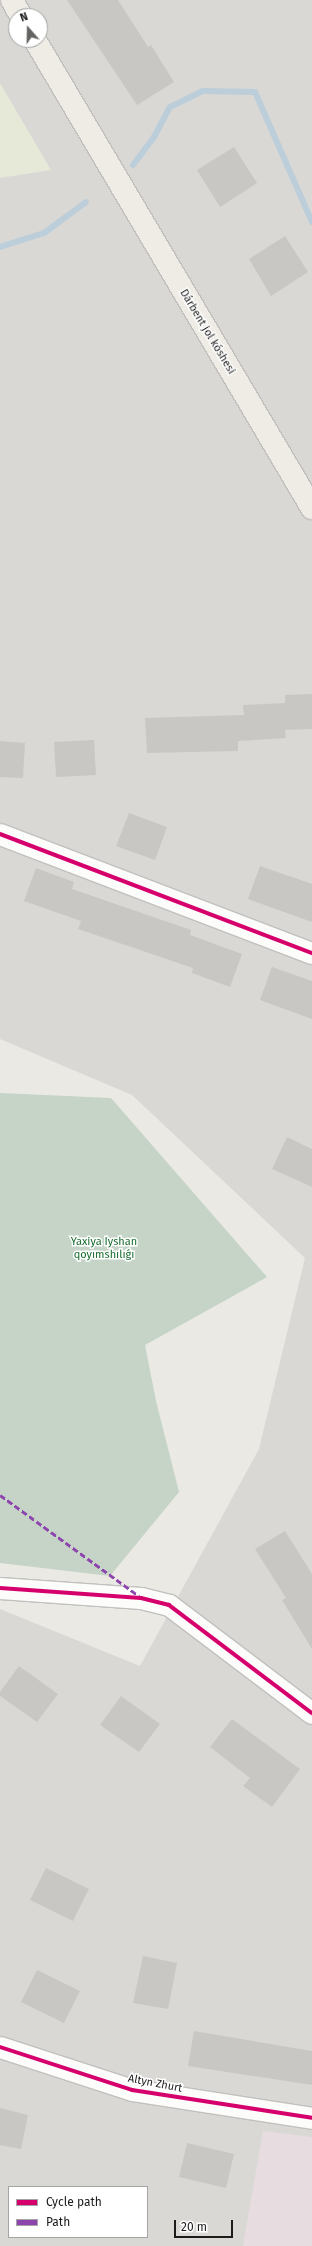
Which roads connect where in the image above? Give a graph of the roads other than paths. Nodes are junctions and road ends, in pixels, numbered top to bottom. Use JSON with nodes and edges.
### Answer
{"nodes":[{"id":1,"x":40,"y":48,"type":"edge"},
{"id":2,"x":312,"y":508,"type":"edge"},
{"id":3,"x":0,"y":834,"type":"edge"},
{"id":4,"x":312,"y":953,"type":"edge"},
{"id":5,"x":0,"y":1588,"type":"edge"},
{"id":6,"x":312,"y":1713,"type":"edge"},
{"id":7,"x":0,"y":2048,"type":"edge"},
{"id":8,"x":312,"y":2118,"type":"edge"}],
"edges":[{"from":1,"to":2,"type":"main road","name":"Dárbent jol kóshesi"},
{"from":3,"to":4,"type":"street"},
{"from":5,"to":6,"type":"street"},
{"from":7,"to":8,"type":"street","name":"Altyn Zhurt"}]}
